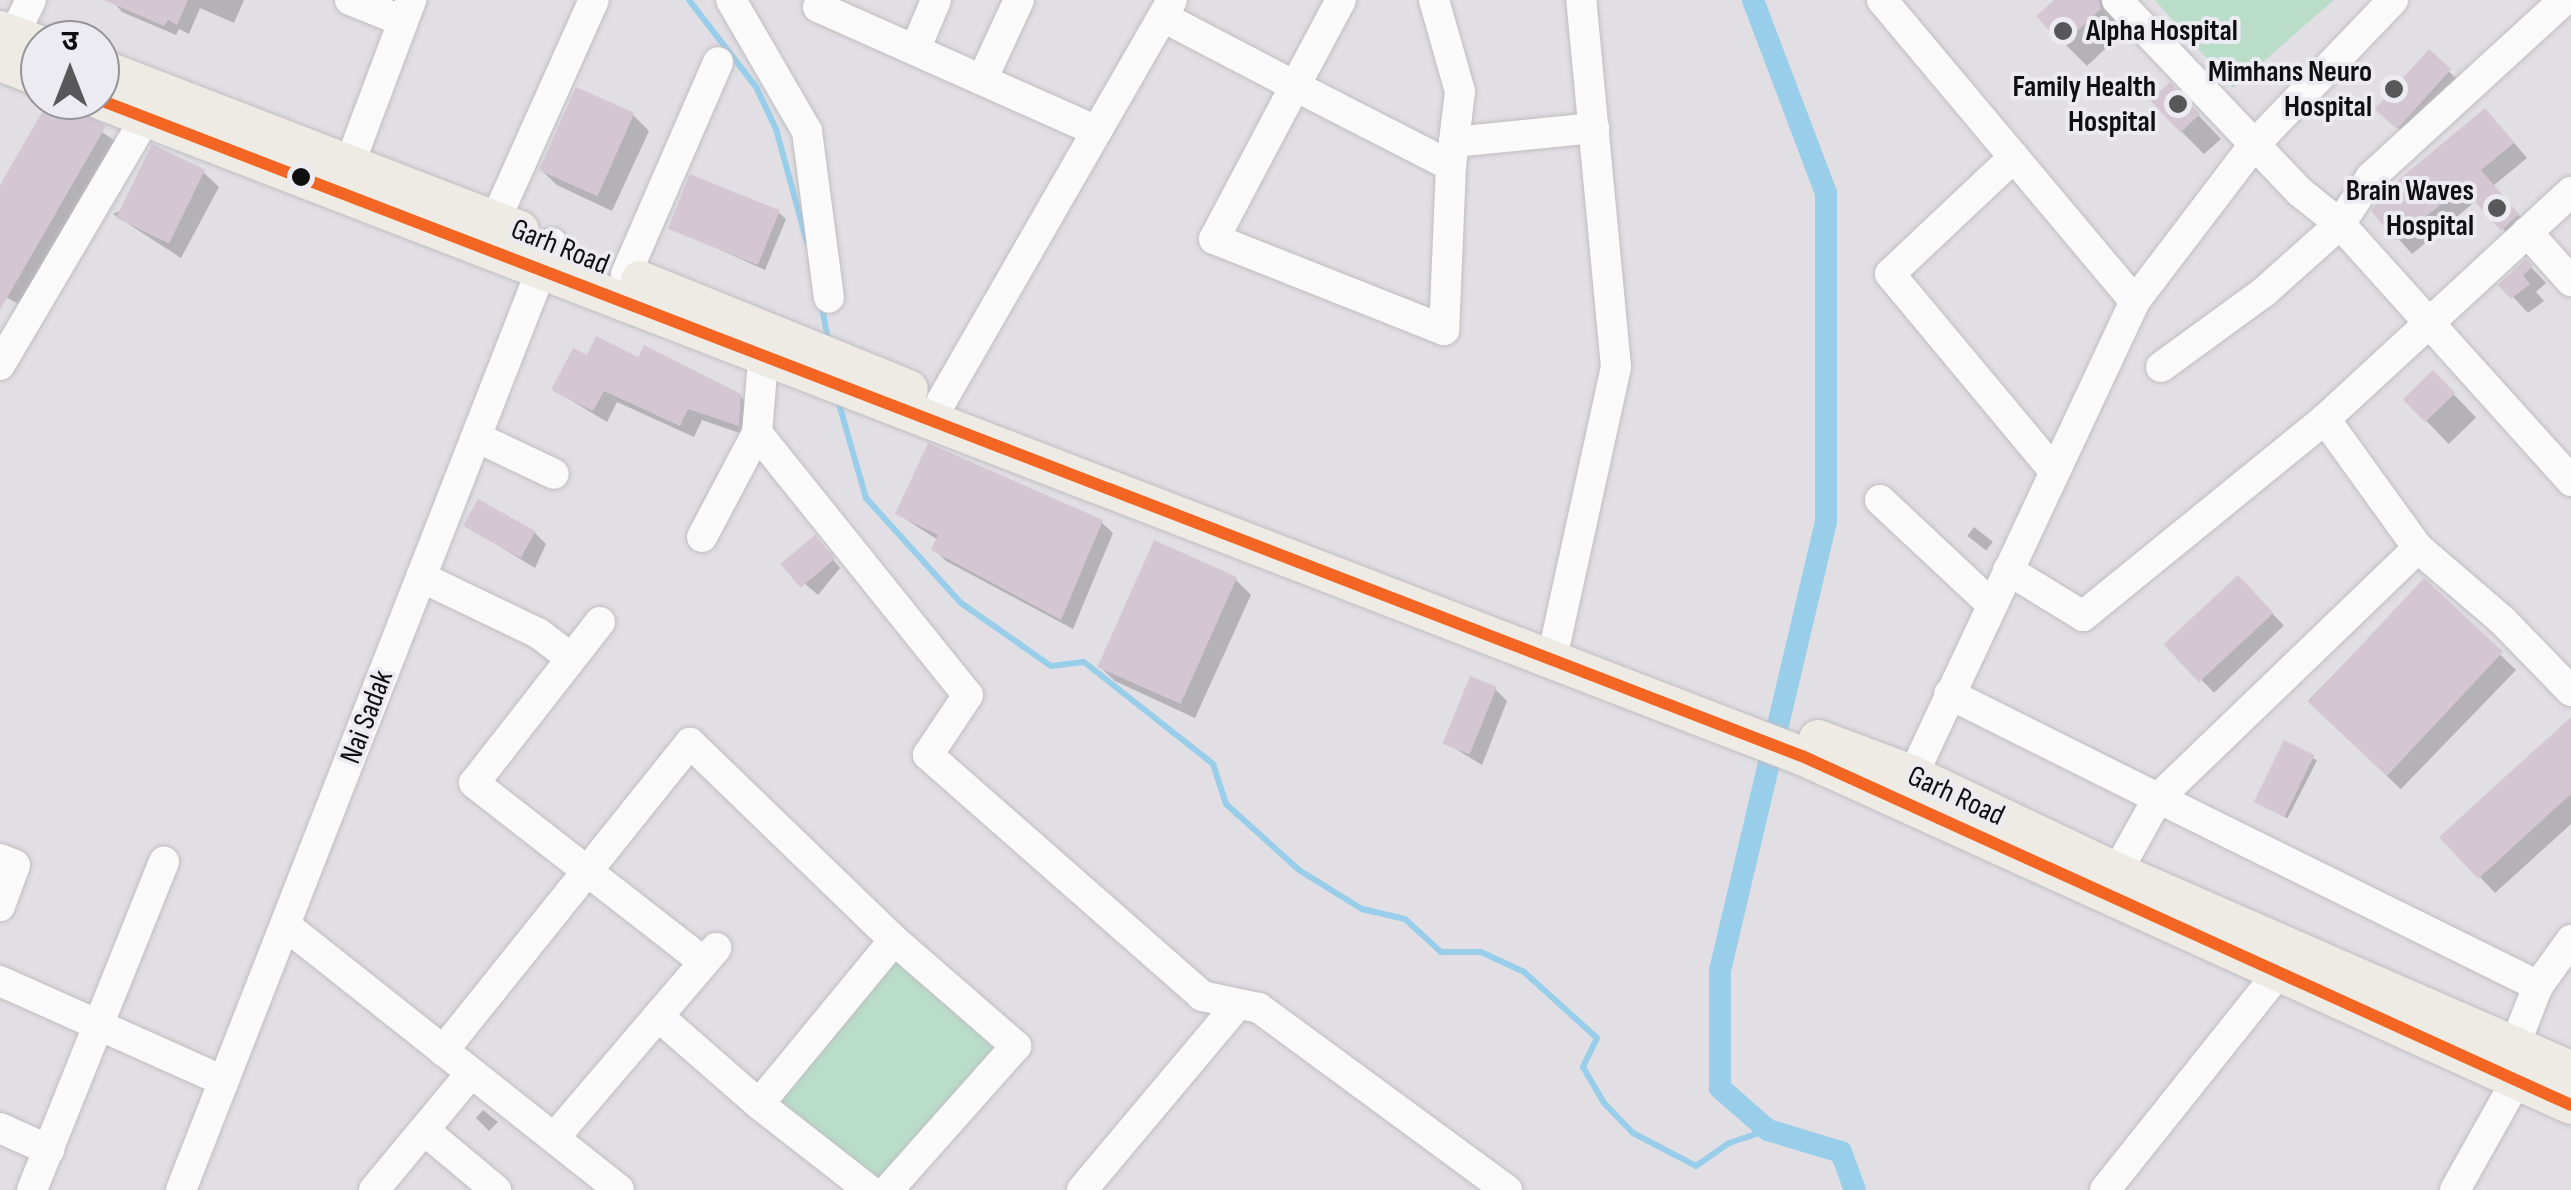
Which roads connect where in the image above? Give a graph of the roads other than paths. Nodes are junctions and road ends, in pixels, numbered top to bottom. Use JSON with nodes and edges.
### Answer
{"nodes":[{"id":1,"x":31,"y":0,"type":"edge"},
{"id":2,"x":350,"y":0,"type":"edge"},
{"id":3,"x":594,"y":0,"type":"edge"},
{"id":4,"x":730,"y":0,"type":"edge"},
{"id":5,"x":936,"y":0,"type":"edge"},
{"id":6,"x":1019,"y":0,"type":"edge"},
{"id":7,"x":1341,"y":0,"type":"edge"},
{"id":8,"x":1434,"y":0,"type":"edge"},
{"id":9,"x":1582,"y":0,"type":"edge"},
{"id":10,"x":1882,"y":0,"type":"edge"},
{"id":11,"x":2118,"y":0,"type":"edge"},
{"id":12,"x":2393,"y":0,"type":"edge"},
{"id":13,"x":2564,"y":0,"type":"edge"},
{"id":14,"x":818,"y":7,"type":"dead end"},
{"id":15,"x":1168,"y":9,"type":"edge"},
{"id":16,"x":407,"y":10,"type":"edge"},
{"id":17,"x":2527,"y":11,"type":"edge"},
{"id":18,"x":11,"y":47,"type":"edge"},
{"id":19,"x":915,"y":50,"type":"junction"},
{"id":20,"x":718,"y":62,"type":"dead end"},
{"id":21,"x":982,"y":80,"type":"junction"},
{"id":22,"x":120,"y":82,"type":"edge"},
{"id":23,"x":1296,"y":86,"type":"junction"},
{"id":24,"x":120,"y":102,"type":"edge"},
{"id":25,"x":153,"y":104,"type":"junction"},
{"id":26,"x":1594,"y":128,"type":"junction"},
{"id":27,"x":1097,"y":132,"type":"junction"},
{"id":28,"x":2254,"y":145,"type":"junction"},
{"id":29,"x":1453,"y":154,"type":"junction"},
{"id":30,"x":2014,"y":157,"type":"junction"},
{"id":31,"x":345,"y":177,"type":"junction"},
{"id":32,"x":2571,"y":192,"type":"edge"},
{"id":33,"x":495,"y":220,"type":"junction"},
{"id":34,"x":2340,"y":224,"type":"junction"},
{"id":35,"x":2526,"y":232,"type":"junction"},
{"id":36,"x":547,"y":254,"type":"junction"},
{"id":37,"x":626,"y":274,"type":"junction"},
{"id":38,"x":2571,"y":281,"type":"edge"},
{"id":39,"x":829,"y":298,"type":"dead end"},
{"id":40,"x":2135,"y":301,"type":"junction"},
{"id":41,"x":2432,"y":323,"type":"junction"},
{"id":42,"x":777,"y":351,"type":"junction"},
{"id":43,"x":0,"y":365,"type":"edge"},
{"id":44,"x":2161,"y":367,"type":"dead end"},
{"id":45,"x":935,"y":412,"type":"junction"},
{"id":46,"x":2325,"y":419,"type":"junction"},
{"id":47,"x":757,"y":433,"type":"junction"},
{"id":48,"x":476,"y":437,"type":"junction"},
{"id":49,"x":2054,"y":471,"type":"junction"},
{"id":50,"x":554,"y":474,"type":"dead end"},
{"id":51,"x":2571,"y":481,"type":"edge"},
{"id":52,"x":1880,"y":500,"type":"dead end"},
{"id":53,"x":702,"y":537,"type":"dead end"},
{"id":54,"x":2418,"y":548,"type":"junction"},
{"id":55,"x":2008,"y":570,"type":"junction"},
{"id":56,"x":421,"y":577,"type":"junction"},
{"id":57,"x":1402,"y":591,"type":"junction"},
{"id":58,"x":1992,"y":604,"type":"junction"},
{"id":59,"x":600,"y":622,"type":"dead end"},
{"id":60,"x":1556,"y":640,"type":"junction"},
{"id":61,"x":571,"y":658,"type":"junction"},
{"id":62,"x":2571,"y":691,"type":"edge"},
{"id":63,"x":1949,"y":694,"type":"junction"},
{"id":64,"x":1725,"y":716,"type":"junction"},
{"id":65,"x":1906,"y":788,"type":"junction"},
{"id":66,"x":2158,"y":798,"type":"junction"},
{"id":67,"x":0,"y":859,"type":"edge"},
{"id":68,"x":164,"y":860,"type":"dead end"},
{"id":69,"x":588,"y":871,"type":"junction"},
{"id":70,"x":2117,"y":872,"type":"junction"},
{"id":71,"x":0,"y":906,"type":"edge"},
{"id":72,"x":285,"y":925,"type":"junction"},
{"id":73,"x":894,"y":940,"type":"junction"},
{"id":74,"x":2571,"y":940,"type":"edge"},
{"id":75,"x":2286,"y":962,"type":"junction"},
{"id":76,"x":0,"y":982,"type":"edge"},
{"id":77,"x":2538,"y":986,"type":"junction"},
{"id":78,"x":1238,"y":1005,"type":"junction"},
{"id":79,"x":658,"y":1016,"type":"junction"},
{"id":80,"x":98,"y":1025,"type":"junction"},
{"id":81,"x":443,"y":1051,"type":"junction"},
{"id":82,"x":2511,"y":1069,"type":"junction"},
{"id":83,"x":2571,"y":1070,"type":"edge"},
{"id":84,"x":470,"y":1073,"type":"junction"},
{"id":85,"x":224,"y":1081,"type":"junction"},
{"id":86,"x":758,"y":1104,"type":"junction"},
{"id":87,"x":2571,"y":1105,"type":"edge"},
{"id":88,"x":0,"y":1128,"type":"edge"},
{"id":89,"x":424,"y":1130,"type":"junction"},
{"id":90,"x":554,"y":1138,"type":"junction"},
{"id":91,"x":49,"y":1150,"type":"junction"},
{"id":92,"x":1091,"y":1187,"type":"edge"},
{"id":93,"x":616,"y":1189,"type":"edge"},
{"id":94,"x":32,"y":1190,"type":"edge"},
{"id":95,"x":182,"y":1190,"type":"edge"},
{"id":96,"x":374,"y":1190,"type":"edge"},
{"id":97,"x":496,"y":1190,"type":"edge"},
{"id":98,"x":870,"y":1190,"type":"edge"},
{"id":99,"x":888,"y":1190,"type":"edge"},
{"id":100,"x":1508,"y":1190,"type":"edge"},
{"id":101,"x":2105,"y":1190,"type":"edge"},
{"id":102,"x":2456,"y":1190,"type":"edge"}],
"edges":[{"from":1,"to":18,"type":"street"},
{"from":2,"to":16,"type":"street"},
{"from":3,"to":33,"type":"street"},
{"from":4,"to":39,"type":"street"},
{"from":5,"to":19,"type":"street"},
{"from":6,"to":21,"type":"street"},
{"from":7,"to":23,"type":"street"},
{"from":8,"to":29,"type":"street"},
{"from":9,"to":26,"type":"street"},
{"from":10,"to":30,"type":"street"},
{"from":11,"to":28,"type":"street"},
{"from":12,"to":28,"type":"street"},
{"from":13,"to":17,"type":"street"},
{"from":14,"to":19,"type":"street"},
{"from":15,"to":23,"type":"street"},
{"from":15,"to":27,"type":"street"},
{"from":16,"to":31,"type":"street"},
{"from":17,"to":34,"type":"street"},
{"from":19,"to":21,"type":"street"},
{"from":20,"to":37,"type":"street"},
{"from":21,"to":27,"type":"street"},
{"from":22,"to":25,"type":"main road","name":"Garh Road"},
{"from":23,"to":29,"type":"street"},
{"from":23,"to":29,"type":"street"},
{"from":24,"to":25,"type":"main road","name":"Garh Road"},
{"from":25,"to":31,"type":"main road","name":"Garh Road"},
{"from":25,"to":43,"type":"street"},
{"from":26,"to":29,"type":"street"},
{"from":26,"to":60,"type":"street"},
{"from":27,"to":45,"type":"street"},
{"from":28,"to":34,"type":"street"},
{"from":28,"to":40,"type":"street"},
{"from":30,"to":40,"type":"street"},
{"from":30,"to":49,"type":"street"},
{"from":31,"to":33,"type":"main road","name":"Garh Road"},
{"from":31,"to":36,"type":"main road","name":"Garh Road"},
{"from":32,"to":35,"type":"street"},
{"from":33,"to":36,"type":"main road","name":"Garh Road"},
{"from":34,"to":41,"type":"street"},
{"from":34,"to":44,"type":"street"},
{"from":35,"to":38,"type":"street"},
{"from":35,"to":41,"type":"street"},
{"from":36,"to":37,"type":"main road","name":"Garh Road"},
{"from":36,"to":42,"type":"main road","name":"Garh Road"},
{"from":36,"to":48,"type":"street","name":"Nai Sadak"},
{"from":37,"to":42,"type":"main road","name":"Garh Road"},
{"from":40,"to":49,"type":"street"},
{"from":41,"to":46,"type":"street"},
{"from":41,"to":51,"type":"street"},
{"from":42,"to":45,"type":"main road","name":"Garh Road"},
{"from":42,"to":47,"type":"street"},
{"from":45,"to":57,"type":"main road","name":"Garh Road"},
{"from":46,"to":54,"type":"street"},
{"from":46,"to":55,"type":"street"},
{"from":47,"to":53,"type":"street"},
{"from":47,"to":78,"type":"street"},
{"from":48,"to":50,"type":"street"},
{"from":48,"to":56,"type":"street","name":"Nai Sadak"},
{"from":49,"to":55,"type":"street"},
{"from":52,"to":58,"type":"street"},
{"from":54,"to":62,"type":"street"},
{"from":54,"to":66,"type":"street"},
{"from":55,"to":58,"type":"street"},
{"from":56,"to":61,"type":"street"},
{"from":56,"to":72,"type":"street","name":"Nai Sadak"},
{"from":57,"to":60,"type":"main road","name":"Garh Road"},
{"from":57,"to":64,"type":"main road","name":"Garh Road"},
{"from":58,"to":63,"type":"street"},
{"from":59,"to":61,"type":"street"},
{"from":60,"to":64,"type":"main road","name":"Garh Road"},
{"from":61,"to":69,"type":"street"},
{"from":63,"to":65,"type":"street"},
{"from":63,"to":66,"type":"street"},
{"from":64,"to":65,"type":"main road","name":"Garh Road"},
{"from":65,"to":70,"type":"main road","name":"Garh Road"},
{"from":65,"to":75,"type":"main road","name":"Garh Road"},
{"from":66,"to":70,"type":"street"},
{"from":66,"to":77,"type":"street"},
{"from":67,"to":71,"type":"street"},
{"from":68,"to":80,"type":"street"},
{"from":69,"to":73,"type":"street"},
{"from":69,"to":79,"type":"street"},
{"from":69,"to":81,"type":"street"},
{"from":70,"to":75,"type":"main road","name":"Garh Road"},
{"from":72,"to":81,"type":"street"},
{"from":72,"to":85,"type":"street","name":"Nai Sadak"},
{"from":73,"to":86,"type":"street"},
{"from":73,"to":99,"type":"street"},
{"from":74,"to":77,"type":"street"},
{"from":75,"to":82,"type":"main road","name":"Garh Road"},
{"from":75,"to":101,"type":"street"},
{"from":76,"to":80,"type":"street"},
{"from":77,"to":82,"type":"street"},
{"from":78,"to":92,"type":"street"},
{"from":78,"to":100,"type":"street"},
{"from":79,"to":86,"type":"street"},
{"from":79,"to":90,"type":"street"},
{"from":80,"to":85,"type":"street"},
{"from":80,"to":91,"type":"street"},
{"from":81,"to":84,"type":"street"},
{"from":82,"to":83,"type":"main road","name":"Garh Road"},
{"from":82,"to":87,"type":"main road","name":"Garh Road"},
{"from":82,"to":102,"type":"street"},
{"from":84,"to":89,"type":"street"},
{"from":84,"to":90,"type":"street"},
{"from":85,"to":95,"type":"street","name":"Nai Sadak"},
{"from":86,"to":98,"type":"street"},
{"from":88,"to":91,"type":"street"},
{"from":89,"to":96,"type":"street"},
{"from":89,"to":97,"type":"street"},
{"from":90,"to":93,"type":"street"},
{"from":91,"to":94,"type":"street"}]}
